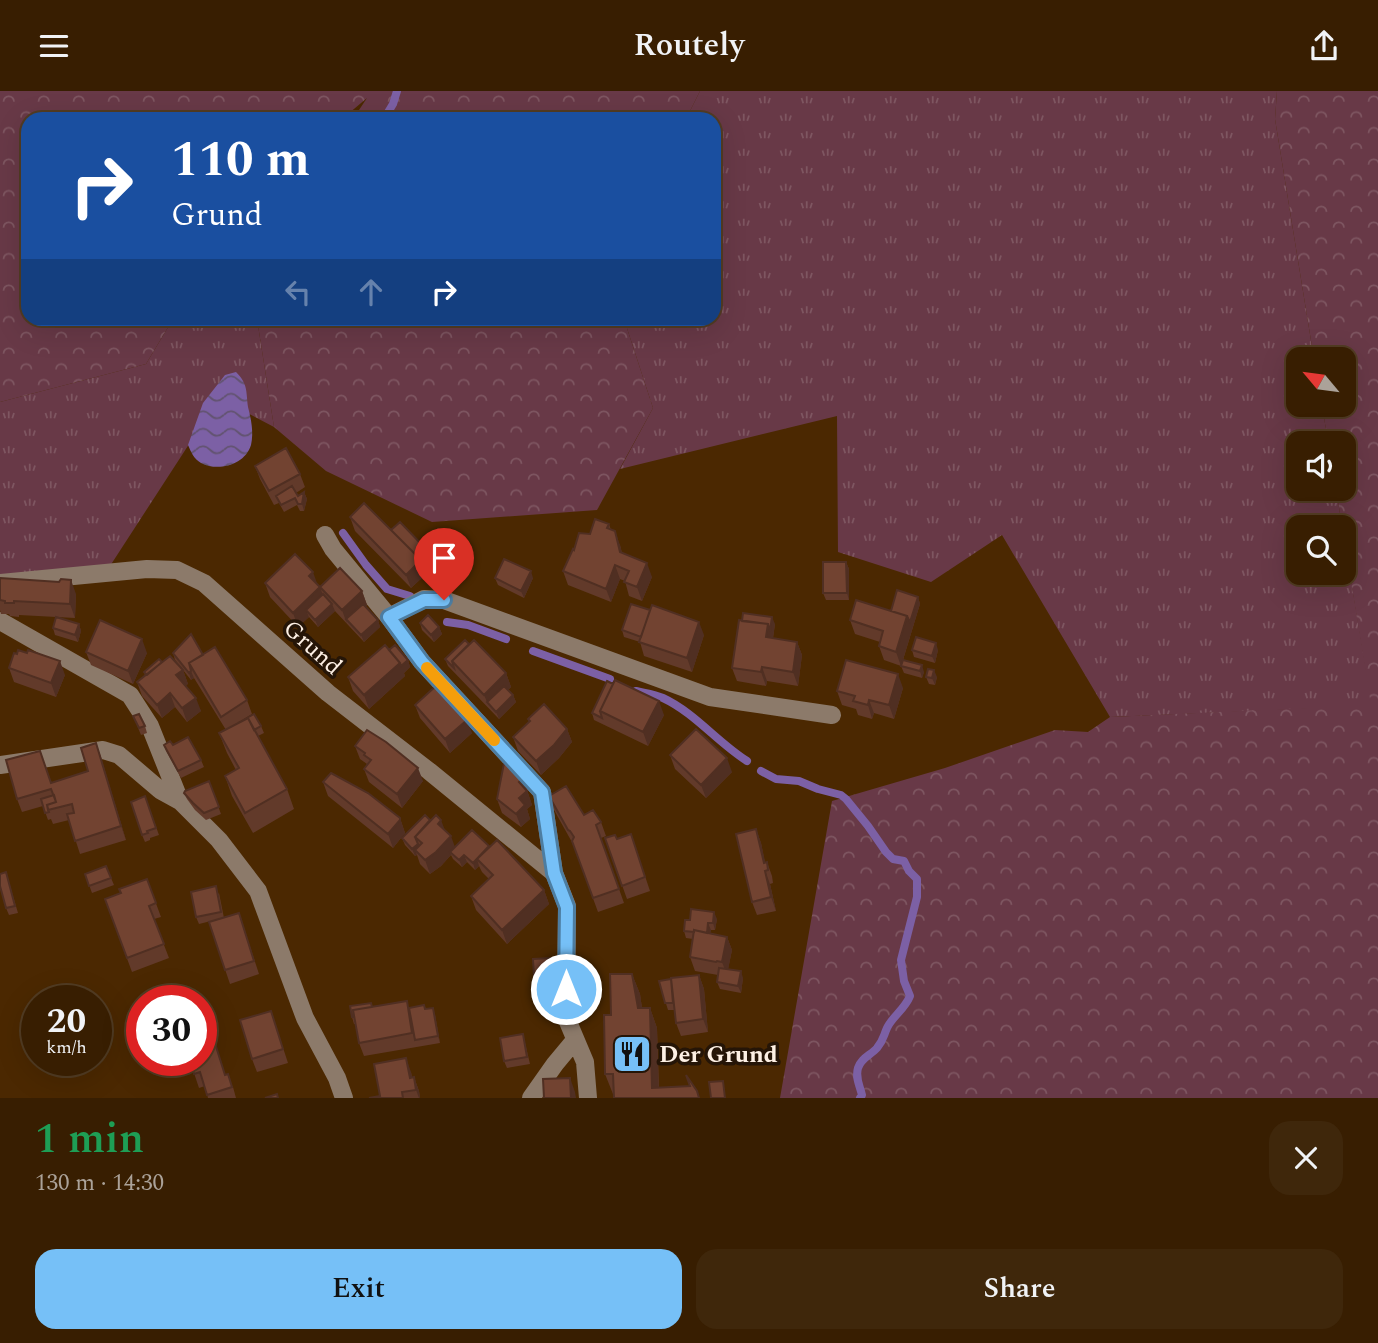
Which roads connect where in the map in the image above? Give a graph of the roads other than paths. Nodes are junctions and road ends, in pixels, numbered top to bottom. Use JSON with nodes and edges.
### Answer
{"nodes":[{"id":1,"x":325,"y":535,"type":"dead end"},
{"id":2,"x":0,"y":583,"type":"edge"},
{"id":3,"x":389,"y":617,"type":"junction"},
{"id":4,"x":0,"y":621,"type":"edge"},
{"id":5,"x":832,"y":715,"type":"dead end"},
{"id":6,"x":0,"y":765,"type":"edge"},
{"id":7,"x":180,"y":801,"type":"junction"},
{"id":8,"x":554,"y":873,"type":"junction"},
{"id":9,"x":575,"y":1040,"type":"junction"},
{"id":10,"x":344,"y":1098,"type":"edge"},
{"id":11,"x":531,"y":1098,"type":"edge"},
{"id":12,"x":588,"y":1098,"type":"edge"}],
"edges":[{"from":1,"to":3,"type":"street","name":"Grund"},
{"from":2,"to":8,"type":"street","name":"Grund"},
{"from":3,"to":5,"type":"street"},
{"from":3,"to":8,"type":"street","name":"Grund"},
{"from":4,"to":7,"type":"street"},
{"from":6,"to":7,"type":"street"},
{"from":7,"to":10,"type":"street"},
{"from":8,"to":9,"type":"street","name":"Grund"},
{"from":9,"to":11,"type":"street"},
{"from":9,"to":12,"type":"street","name":"Grund"}]}
